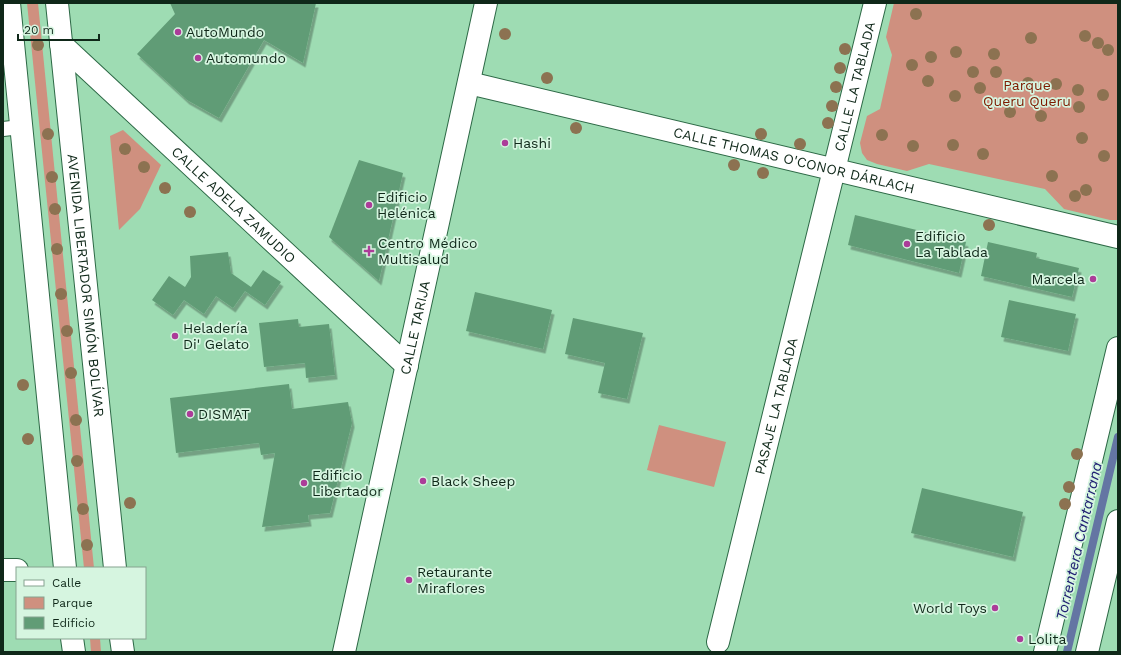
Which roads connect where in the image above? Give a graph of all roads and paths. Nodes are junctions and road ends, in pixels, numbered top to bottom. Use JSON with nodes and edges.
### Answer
{"nodes":[{"id":1,"x":9,"y":3,"type":"edge"},
{"id":2,"x":56,"y":3,"type":"edge"},
{"id":3,"x":486,"y":3,"type":"edge"},
{"id":4,"x":875,"y":3,"type":"edge"},
{"id":5,"x":61,"y":44,"type":"junction"},
{"id":6,"x":469,"y":83,"type":"junction"},
{"id":7,"x":12,"y":128,"type":"edge"},
{"id":8,"x":835,"y":170,"type":"junction"},
{"id":9,"x":1118,"y":237,"type":"edge"},
{"id":10,"x":1118,"y":348,"type":"edge"},
{"id":11,"x":407,"y":366,"type":"junction"},
{"id":12,"x":1118,"y":521,"type":"edge"},
{"id":13,"x":60,"y":567,"type":"edge"},
{"id":14,"x":115,"y":567,"type":"edge"},
{"id":15,"x":3,"y":570,"type":"edge"},
{"id":16,"x":16,"y":570,"type":"edge"},
{"id":17,"x":72,"y":639,"type":"edge"},
{"id":18,"x":121,"y":639,"type":"edge"},
{"id":19,"x":718,"y":642,"type":"dead end"},
{"id":20,"x":74,"y":652,"type":"edge"},
{"id":21,"x":122,"y":652,"type":"edge"},
{"id":22,"x":344,"y":652,"type":"edge"},
{"id":23,"x":1045,"y":652,"type":"edge"},
{"id":24,"x":1087,"y":652,"type":"edge"}],
"edges":[{"from":1,"to":7,"type":"street"},
{"from":2,"to":5,"type":"street","name":"AVENIDA LIBERTADOR SIMÓN BOLÍVAR"},
{"from":3,"to":6,"type":"street","name":"CALLE TARIJA"},
{"from":4,"to":8,"type":"street","name":"CALLE LA TABLADA"},
{"from":5,"to":11,"type":"street","name":"CALLE ADELA ZAMUDIO"},
{"from":5,"to":14,"type":"street","name":"AVENIDA LIBERTADOR SIMÓN BOLÍVAR"},
{"from":6,"to":8,"type":"street","name":"CALLE THOMAS O'CONOR DÁRLACH"},
{"from":6,"to":11,"type":"street","name":"CALLE TARIJA"},
{"from":7,"to":13,"type":"street"},
{"from":8,"to":9,"type":"street","name":"CALLE THOMAS O'CONOR DÁRLACH"},
{"from":8,"to":19,"type":"street","name":"PASAJE LA TABLADA"},
{"from":10,"to":23,"type":"street"},
{"from":11,"to":22,"type":"street","name":"CALLE TARIJA"},
{"from":12,"to":24,"type":"street"},
{"from":15,"to":16,"type":"street"},
{"from":17,"to":20,"type":"street"},
{"from":18,"to":21,"type":"street"}]}
